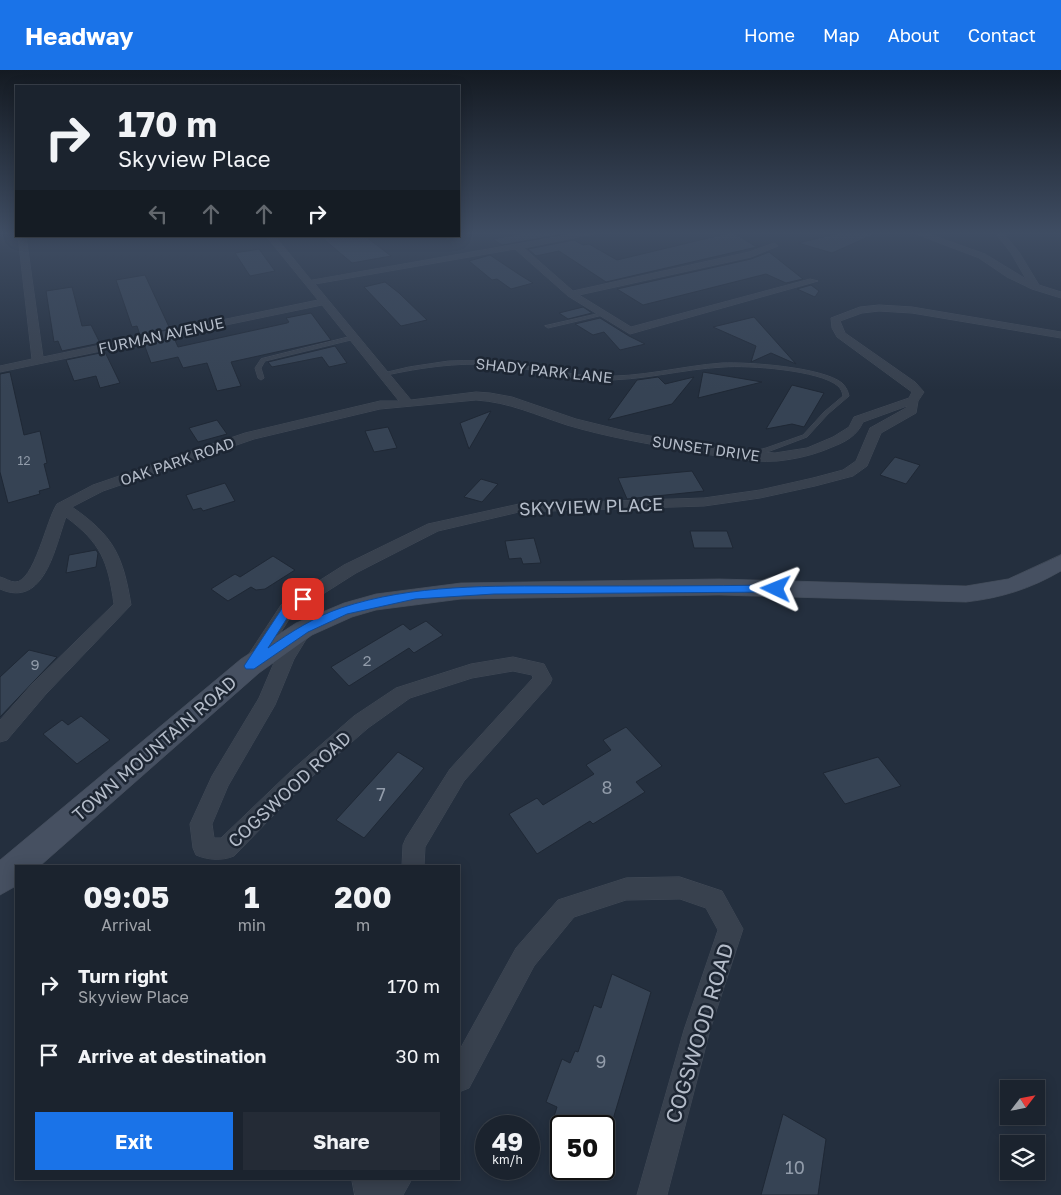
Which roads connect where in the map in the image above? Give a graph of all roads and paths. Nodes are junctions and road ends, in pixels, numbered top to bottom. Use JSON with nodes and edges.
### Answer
{"nodes":[{"id":1,"x":30,"y":284,"type":"edge"},
{"id":2,"x":308,"y":284,"type":"edge"},
{"id":3,"x":561,"y":284,"type":"edge"},
{"id":4,"x":614,"y":284,"type":"edge"},
{"id":5,"x":800,"y":284,"type":"edge"},
{"id":6,"x":1030,"y":284,"type":"edge"},
{"id":7,"x":1035,"y":287,"type":"joint"},
{"id":8,"x":571,"y":294,"type":"junction"},
{"id":9,"x":1061,"y":295,"type":"edge"},
{"id":10,"x":322,"y":302,"type":"junction"},
{"id":11,"x":896,"y":309,"type":"junction"},
{"id":12,"x":601,"y":314,"type":"junction"},
{"id":13,"x":548,"y":326,"type":"dead end"},
{"id":14,"x":1061,"y":336,"type":"edge"},
{"id":15,"x":352,"y":338,"type":"junction"},
{"id":16,"x":1061,"y":344,"type":"edge"},
{"id":17,"x":38,"y":361,"type":"junction"},
{"id":18,"x":0,"y":369,"type":"edge"},
{"id":19,"x":382,"y":374,"type":"junction"},
{"id":20,"x":261,"y":378,"type":"dead end"},
{"id":21,"x":913,"y":400,"type":"junction"},
{"id":22,"x":408,"y":404,"type":"junction"},
{"id":23,"x":745,"y":454,"type":"junction"},
{"id":24,"x":62,"y":507,"type":"junction"},
{"id":25,"x":1061,"y":562,"type":"edge"},
{"id":26,"x":0,"y":582,"type":"edge"},
{"id":27,"x":303,"y":630,"type":"junction"},
{"id":28,"x":250,"y":666,"type":"junction"},
{"id":29,"x":0,"y":734,"type":"edge"},
{"id":30,"x":17,"y":865,"type":"edge"},
{"id":31,"x":413,"y":865,"type":"edge"},
{"id":32,"x":15,"y":867,"type":"edge"},
{"id":33,"x":0,"y":880,"type":"edge"},
{"id":34,"x":460,"y":1076,"type":"edge"},
{"id":35,"x":367,"y":1180,"type":"edge"},
{"id":36,"x":396,"y":1180,"type":"edge"},
{"id":37,"x":652,"y":1195,"type":"edge"}],
"edges":[{"from":1,"to":17,"type":"street"},
{"from":2,"to":10,"type":"street"},
{"from":3,"to":8,"type":"street"},
{"from":4,"to":8,"type":"street"},
{"from":5,"to":12,"type":"street"},
{"from":6,"to":7,"type":"street"},
{"from":7,"to":9,"type":"street"},
{"from":8,"to":12,"type":"street"},
{"from":10,"to":15,"type":"street"},
{"from":10,"to":17,"type":"street","name":"FURMAN AVENUE"},
{"from":11,"to":14,"type":"street"},
{"from":11,"to":16,"type":"street"},
{"from":11,"to":21,"type":"street"},
{"from":12,"to":13,"type":"lane"},
{"from":15,"to":19,"type":"street"},
{"from":15,"to":20,"type":"lane"},
{"from":17,"to":18,"type":"street","name":"FURMAN AVENUE"},
{"from":19,"to":22,"type":"street"},
{"from":19,"to":23,"type":"lane","name":"SHADY PARK LANE"},
{"from":21,"to":23,"type":"street","name":"SUNSET DRIVE"},
{"from":21,"to":28,"type":"street","name":"SKYVIEW PLACE"},
{"from":22,"to":23,"type":"street","name":"SUNSET DRIVE"},
{"from":22,"to":24,"type":"street","name":"OAK PARK ROAD"},
{"from":24,"to":26,"type":"street"},
{"from":24,"to":29,"type":"street"},
{"from":25,"to":27,"type":"main road","name":"TOWN MOUNTAIN ROAD"},
{"from":27,"to":28,"type":"main road","name":"TOWN MOUNTAIN ROAD"},
{"from":27,"to":31,"type":"street","name":"COGSWOOD ROAD"},
{"from":28,"to":30,"type":"main road","name":"TOWN MOUNTAIN ROAD"},
{"from":32,"to":33,"type":"main road","name":"TOWN MOUNTAIN ROAD"},
{"from":34,"to":37,"type":"street","name":"COGSWOOD ROAD"},
{"from":35,"to":36,"type":"street"}]}
